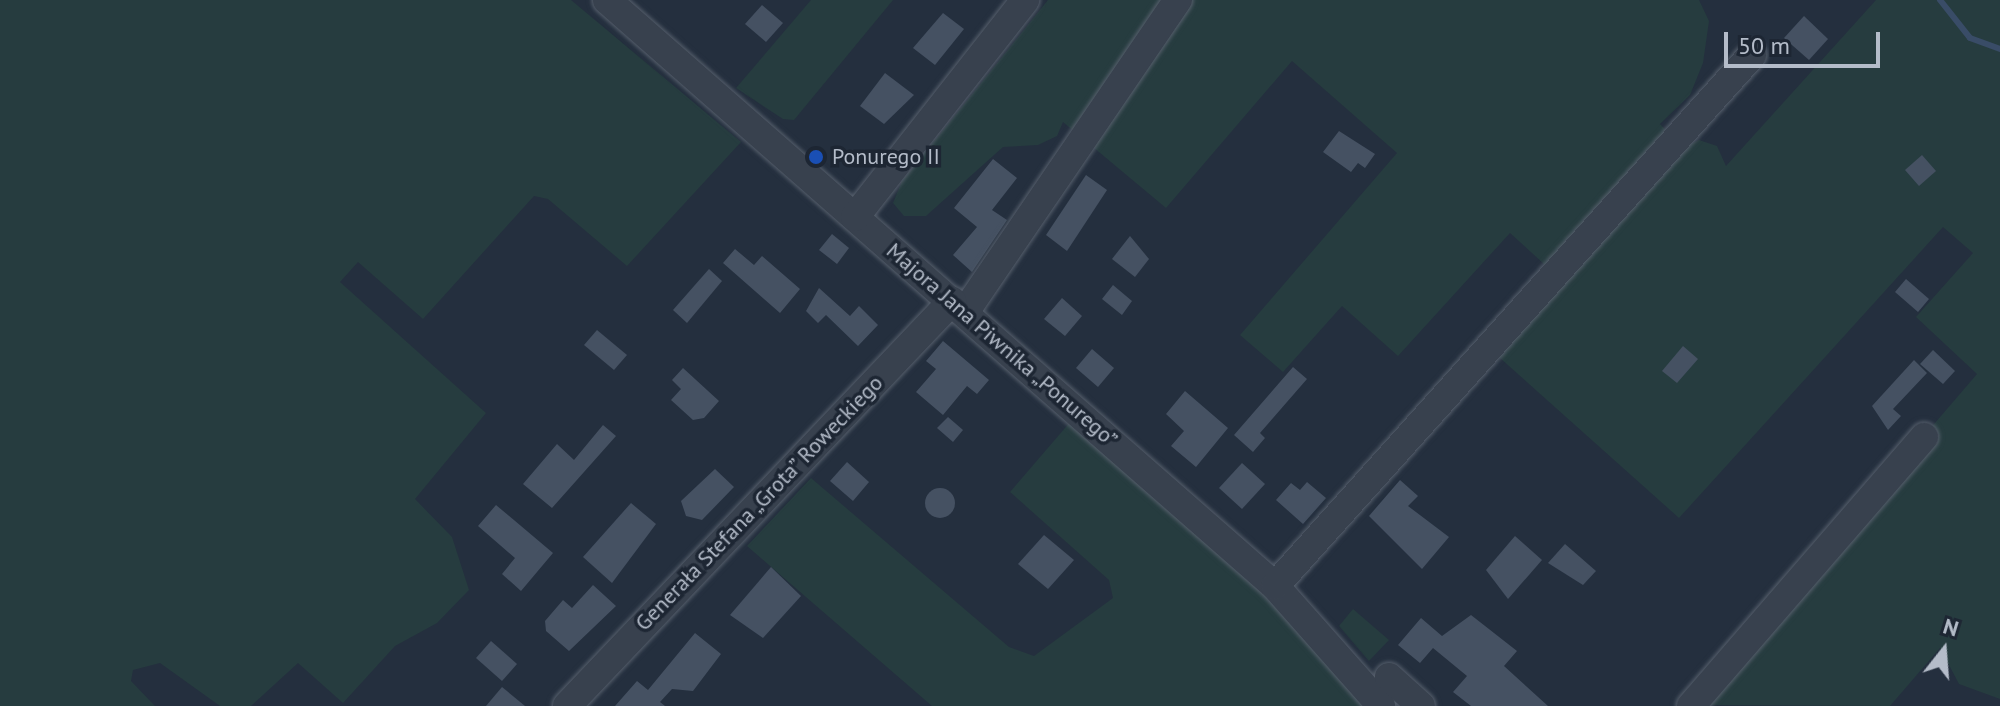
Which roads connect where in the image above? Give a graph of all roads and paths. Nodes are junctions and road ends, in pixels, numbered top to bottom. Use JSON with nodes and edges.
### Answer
{"nodes":[{"id":1,"x":607,"y":0,"type":"edge"},
{"id":2,"x":1025,"y":0,"type":"edge"},
{"id":3,"x":1178,"y":0,"type":"edge"},
{"id":4,"x":1752,"y":55,"type":"dead end"},
{"id":5,"x":855,"y":217,"type":"junction"},
{"id":6,"x":958,"y":307,"type":"junction"},
{"id":7,"x":1924,"y":437,"type":"dead end"},
{"id":8,"x":1275,"y":586,"type":"junction"},
{"id":9,"x":1389,"y":677,"type":"dead end"},
{"id":10,"x":567,"y":706,"type":"edge"},
{"id":11,"x":1381,"y":706,"type":"edge"},
{"id":12,"x":1421,"y":706,"type":"edge"},
{"id":13,"x":1691,"y":706,"type":"edge"}],
"edges":[{"from":1,"to":5,"type":"street","name":"Majora Jana Piwnika „Ponurego”"},
{"from":2,"to":5,"type":"street"},
{"from":3,"to":6,"type":"street","name":"Generała Stefana „Grota” Roweckiego"},
{"from":4,"to":8,"type":"street"},
{"from":5,"to":6,"type":"street","name":"Majora Jana Piwnika „Ponurego”"},
{"from":6,"to":8,"type":"street","name":"Majora Jana Piwnika „Ponurego”"},
{"from":6,"to":10,"type":"street","name":"Generała Stefana „Grota” Roweckiego"},
{"from":7,"to":13,"type":"street"},
{"from":8,"to":11,"type":"street","name":"Majora Jana Piwnika „Ponurego”"},
{"from":9,"to":12,"type":"street"}]}
